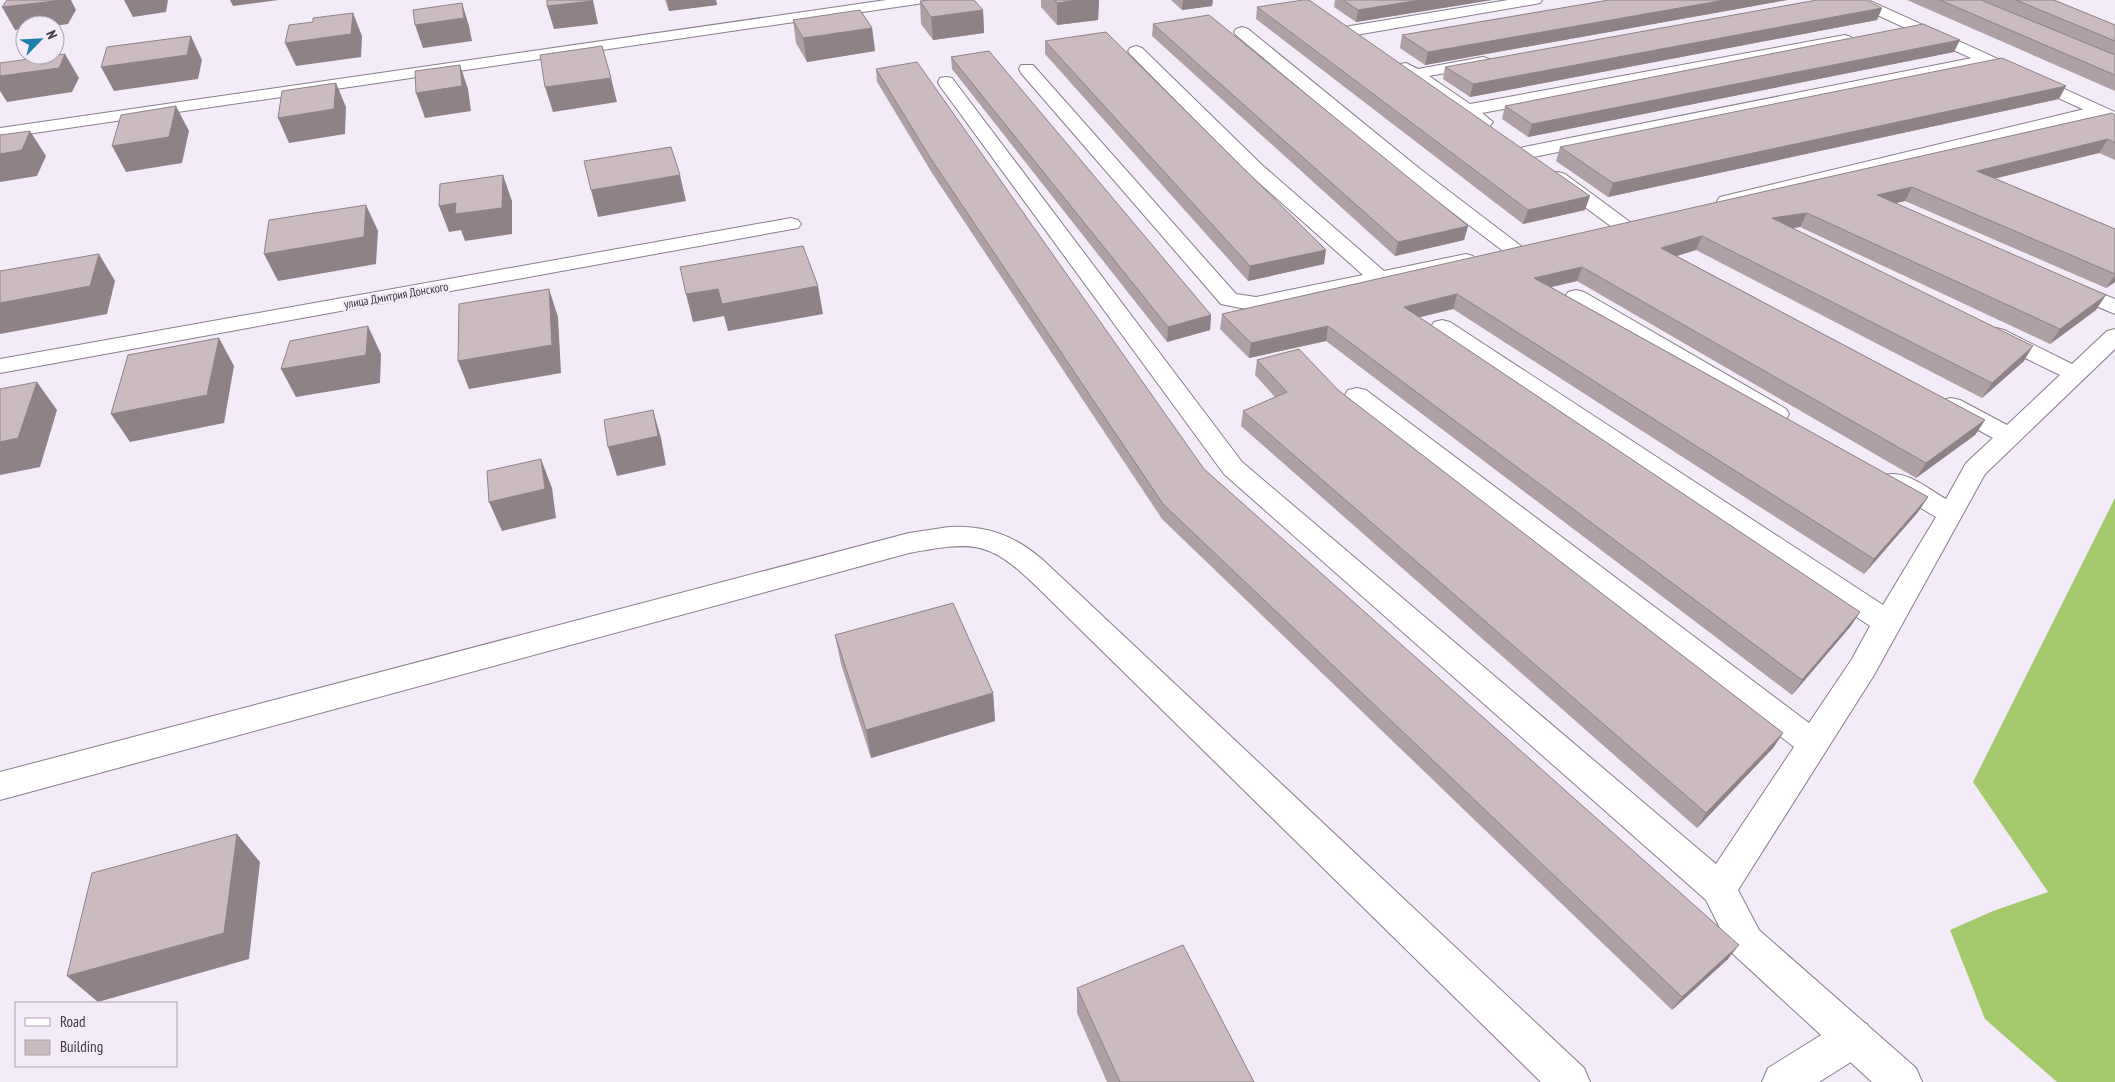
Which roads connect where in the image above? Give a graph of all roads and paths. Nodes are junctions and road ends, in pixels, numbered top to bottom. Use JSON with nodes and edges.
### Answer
{"nodes":[{"id":1,"x":917,"y":0,"type":"edge"},
{"id":2,"x":1535,"y":0,"type":"edge"},
{"id":3,"x":1856,"y":0,"type":"edge"},
{"id":4,"x":1915,"y":27,"type":"junction"},
{"id":5,"x":1242,"y":32,"type":"dead end"},
{"id":6,"x":1886,"y":33,"type":"edge"},
{"id":7,"x":1856,"y":38,"type":"edge"},
{"id":8,"x":1374,"y":47,"type":"edge"},
{"id":9,"x":1136,"y":51,"type":"dead end"},
{"id":10,"x":1391,"y":58,"type":"edge"},
{"id":11,"x":1502,"y":58,"type":"edge"},
{"id":12,"x":1987,"y":60,"type":"junction"},
{"id":13,"x":1027,"y":69,"type":"dead end"},
{"id":14,"x":1415,"y":74,"type":"junction"},
{"id":15,"x":946,"y":82,"type":"dead end"},
{"id":16,"x":1468,"y":110,"type":"junction"},
{"id":17,"x":2106,"y":115,"type":"edge"},
{"id":18,"x":0,"y":133,"type":"edge"},
{"id":19,"x":1510,"y":142,"type":"junction"},
{"id":20,"x":1710,"y":205,"type":"edge"},
{"id":21,"x":1642,"y":222,"type":"edge"},
{"id":22,"x":791,"y":224,"type":"dead end"},
{"id":23,"x":1623,"y":226,"type":"junction"},
{"id":24,"x":1596,"y":232,"type":"edge"},
{"id":25,"x":1379,"y":278,"type":"junction"},
{"id":26,"x":2053,"y":280,"type":"edge"},
{"id":27,"x":1576,"y":297,"type":"dead end"},
{"id":28,"x":2115,"y":306,"type":"edge"},
{"id":29,"x":1978,"y":326,"type":"edge"},
{"id":30,"x":1442,"y":328,"type":"dead end"},
{"id":31,"x":2115,"y":336,"type":"edge"},
{"id":32,"x":0,"y":366,"type":"edge"},
{"id":33,"x":2075,"y":374,"type":"junction"},
{"id":34,"x":1931,"y":394,"type":"edge"},
{"id":35,"x":1357,"y":395,"type":"dead end"},
{"id":36,"x":1798,"y":426,"type":"edge"},
{"id":37,"x":2010,"y":436,"type":"junction"},
{"id":38,"x":1874,"y":470,"type":"edge"},
{"id":39,"x":1951,"y":514,"type":"junction"},
{"id":40,"x":1887,"y":622,"type":"junction"},
{"id":41,"x":1813,"y":744,"type":"junction"},
{"id":42,"x":0,"y":786,"type":"edge"},
{"id":43,"x":1719,"y":889,"type":"junction"},
{"id":44,"x":1853,"y":1038,"type":"junction"},
{"id":45,"x":1570,"y":1082,"type":"edge"},
{"id":46,"x":1782,"y":1082,"type":"edge"},
{"id":47,"x":1902,"y":1082,"type":"edge"}],
"edges":[{"from":1,"to":18,"type":"street"},
{"from":2,"to":8,"type":"street"},
{"from":3,"to":4,"type":"street"},
{"from":4,"to":6,"type":"street"},
{"from":4,"to":12,"type":"street"},
{"from":5,"to":25,"type":"street"},
{"from":7,"to":16,"type":"street"},
{"from":9,"to":25,"type":"street"},
{"from":10,"to":14,"type":"street"},
{"from":11,"to":14,"type":"street"},
{"from":12,"to":17,"type":"street"},
{"from":12,"to":19,"type":"street"},
{"from":13,"to":25,"type":"street"},
{"from":14,"to":16,"type":"street"},
{"from":15,"to":43,"type":"street"},
{"from":16,"to":19,"type":"street"},
{"from":17,"to":20,"type":"street"},
{"from":19,"to":23,"type":"street"},
{"from":21,"to":23,"type":"street"},
{"from":22,"to":32,"type":"street","name":"улица Дмитрия Донского"},
{"from":23,"to":24,"type":"street"},
{"from":26,"to":28,"type":"street"},
{"from":27,"to":36,"type":"street"},
{"from":29,"to":33,"type":"street"},
{"from":30,"to":40,"type":"street"},
{"from":31,"to":33,"type":"street"},
{"from":33,"to":37,"type":"street"},
{"from":34,"to":37,"type":"street"},
{"from":35,"to":41,"type":"street"},
{"from":37,"to":39,"type":"street"},
{"from":38,"to":39,"type":"street"},
{"from":39,"to":40,"type":"street"},
{"from":40,"to":41,"type":"street"},
{"from":41,"to":43,"type":"street"},
{"from":42,"to":45,"type":"street"},
{"from":43,"to":44,"type":"street"},
{"from":44,"to":46,"type":"street"},
{"from":44,"to":47,"type":"street"}]}
